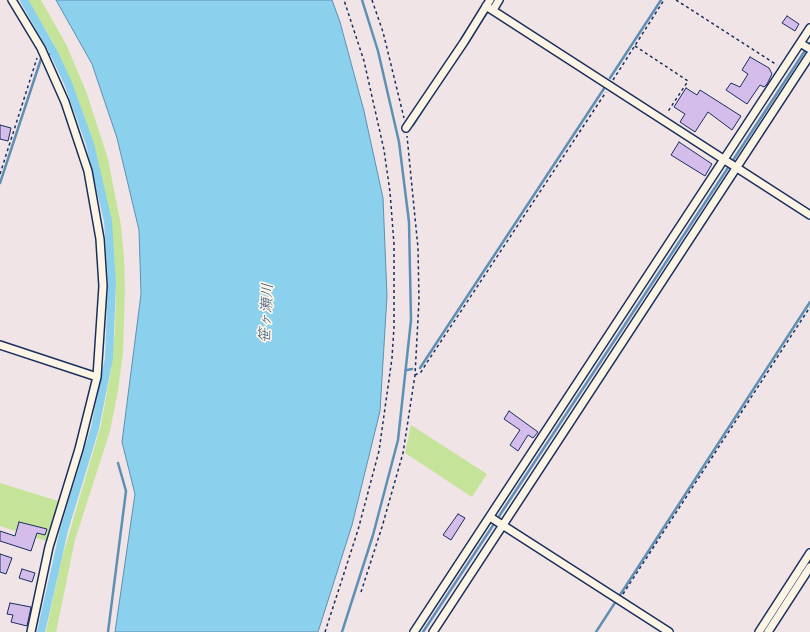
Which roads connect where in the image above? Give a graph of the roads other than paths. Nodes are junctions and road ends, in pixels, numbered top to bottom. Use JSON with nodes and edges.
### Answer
{"nodes":[{"id":1,"x":12,"y":0,"type":"edge"},
{"id":2,"x":499,"y":0,"type":"edge"},
{"id":3,"x":489,"y":7,"type":"edge"},
{"id":4,"x":810,"y":28,"type":"edge"},
{"id":5,"x":807,"y":48,"type":"edge"},
{"id":6,"x":406,"y":128,"type":"road end"},
{"id":7,"x":730,"y":163,"type":"junction"},
{"id":8,"x":810,"y":215,"type":"edge"},
{"id":9,"x":0,"y":345,"type":"edge"},
{"id":10,"x":97,"y":377,"type":"junction"},
{"id":11,"x":496,"y":521,"type":"junction"},
{"id":12,"x":810,"y":553,"type":"edge"},
{"id":13,"x":810,"y":567,"type":"edge"},
{"id":14,"x":31,"y":632,"type":"edge"},
{"id":15,"x":414,"y":632,"type":"edge"},
{"id":16,"x":433,"y":632,"type":"edge"},
{"id":17,"x":669,"y":632,"type":"edge"},
{"id":18,"x":759,"y":632,"type":"edge"},
{"id":19,"x":768,"y":632,"type":"edge"}],
"edges":[{"from":1,"to":10,"type":"street"},
{"from":2,"to":3,"type":"street"},
{"from":3,"to":6,"type":"street"},
{"from":3,"to":7,"type":"street"},
{"from":4,"to":5,"type":"street"},
{"from":5,"to":7,"type":"street"},
{"from":5,"to":7,"type":"street"},
{"from":7,"to":8,"type":"street"},
{"from":7,"to":11,"type":"street"},
{"from":7,"to":11,"type":"street"},
{"from":9,"to":10,"type":"street"},
{"from":10,"to":14,"type":"street"},
{"from":11,"to":15,"type":"street"},
{"from":11,"to":16,"type":"street"},
{"from":11,"to":17,"type":"street"},
{"from":12,"to":18,"type":"street"},
{"from":13,"to":19,"type":"street"}]}
